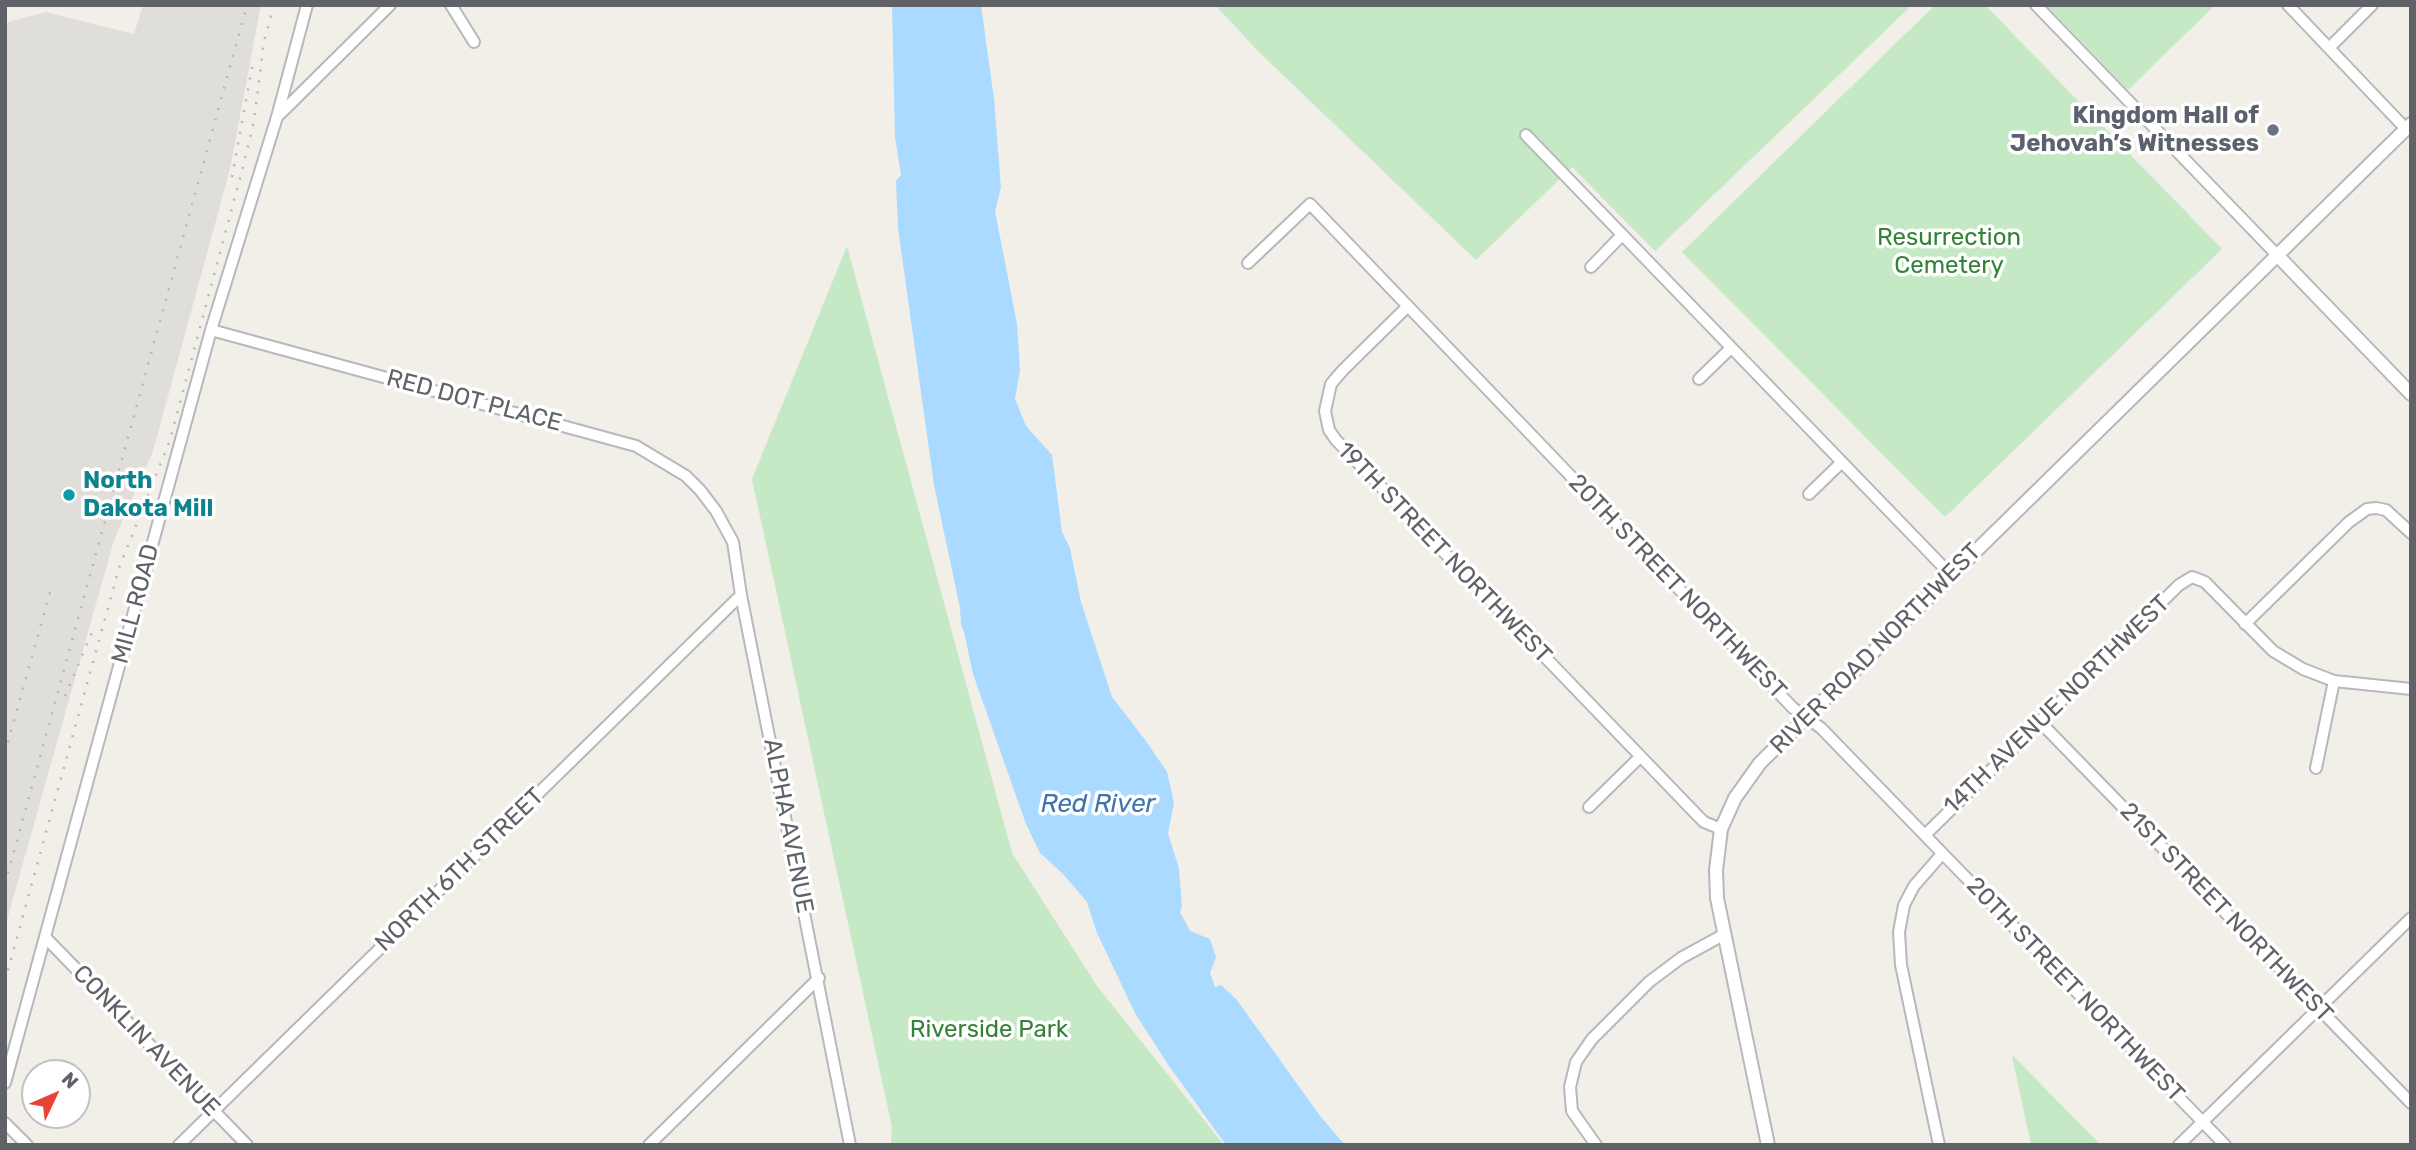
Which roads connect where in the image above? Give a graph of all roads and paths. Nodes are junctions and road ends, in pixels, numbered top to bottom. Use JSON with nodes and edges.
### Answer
{"nodes":[{"id":1,"x":307,"y":5,"type":"edge"},
{"id":2,"x":390,"y":5,"type":"edge"},
{"id":3,"x":451,"y":5,"type":"edge"},
{"id":4,"x":2036,"y":5,"type":"edge"},
{"id":5,"x":2288,"y":5,"type":"edge"},
{"id":6,"x":2372,"y":5,"type":"edge"},
{"id":7,"x":474,"y":42,"type":"dead end"},
{"id":8,"x":2329,"y":48,"type":"junction"},
{"id":9,"x":277,"y":117,"type":"junction"},
{"id":10,"x":2409,"y":127,"type":"edge"},
{"id":11,"x":1526,"y":135,"type":"dead end"},
{"id":12,"x":1622,"y":235,"type":"junction"},
{"id":13,"x":2277,"y":255,"type":"junction"},
{"id":14,"x":1248,"y":263,"type":"dead end"},
{"id":15,"x":1591,"y":267,"type":"dead end"},
{"id":16,"x":1408,"y":306,"type":"junction"},
{"id":17,"x":211,"y":330,"type":"junction"},
{"id":18,"x":1731,"y":348,"type":"junction"},
{"id":19,"x":1699,"y":379,"type":"dead end"},
{"id":20,"x":2411,"y":394,"type":"edge"},
{"id":21,"x":1842,"y":462,"type":"junction"},
{"id":22,"x":1809,"y":494,"type":"dead end"},
{"id":23,"x":716,"y":511,"type":"joint"},
{"id":24,"x":2411,"y":533,"type":"edge"},
{"id":25,"x":1951,"y":575,"type":"junction"},
{"id":26,"x":741,"y":595,"type":"junction"},
{"id":27,"x":2245,"y":624,"type":"junction"},
{"id":28,"x":2334,"y":681,"type":"junction"},
{"id":29,"x":2411,"y":690,"type":"edge"},
{"id":30,"x":1807,"y":718,"type":"junction"},
{"id":31,"x":2041,"y":723,"type":"junction"},
{"id":32,"x":1640,"y":757,"type":"junction"},
{"id":33,"x":2316,"y":768,"type":"dead end"},
{"id":34,"x":1589,"y":807,"type":"dead end"},
{"id":35,"x":1721,"y":829,"type":"junction"},
{"id":36,"x":1925,"y":835,"type":"junction"},
{"id":37,"x":1942,"y":854,"type":"junction"},
{"id":38,"x":2411,"y":918,"type":"edge"},
{"id":39,"x":1723,"y":934,"type":"junction"},
{"id":40,"x":45,"y":936,"type":"junction"},
{"id":41,"x":819,"y":978,"type":"junction"},
{"id":42,"x":2318,"y":1008,"type":"junction"},
{"id":43,"x":5,"y":1083,"type":"edge"},
{"id":44,"x":2411,"y":1102,"type":"edge"},
{"id":45,"x":214,"y":1111,"type":"junction"},
{"id":46,"x":2203,"y":1122,"type":"junction"},
{"id":47,"x":5,"y":1123,"type":"edge"},
{"id":48,"x":27,"y":1145,"type":"edge"},
{"id":49,"x":179,"y":1145,"type":"edge"},
{"id":50,"x":247,"y":1145,"type":"edge"},
{"id":51,"x":649,"y":1145,"type":"edge"},
{"id":52,"x":850,"y":1145,"type":"edge"},
{"id":53,"x":1596,"y":1145,"type":"edge"},
{"id":54,"x":1768,"y":1145,"type":"edge"},
{"id":55,"x":1939,"y":1145,"type":"edge"},
{"id":56,"x":2179,"y":1145,"type":"edge"},
{"id":57,"x":2225,"y":1145,"type":"edge"}],
"edges":[{"from":1,"to":9,"type":"street","name":"MILL ROAD"},
{"from":2,"to":9,"type":"street"},
{"from":3,"to":7,"type":"street"},
{"from":4,"to":13,"type":"street"},
{"from":5,"to":8,"type":"street"},
{"from":6,"to":8,"type":"street"},
{"from":8,"to":10,"type":"street"},
{"from":9,"to":17,"type":"street","name":"MILL ROAD"},
{"from":10,"to":13,"type":"street","name":"RIVER ROAD NORTHWEST"},
{"from":11,"to":12,"type":"street"},
{"from":12,"to":15,"type":"street"},
{"from":12,"to":18,"type":"street"},
{"from":13,"to":20,"type":"street"},
{"from":13,"to":25,"type":"street","name":"RIVER ROAD NORTHWEST"},
{"from":14,"to":16,"type":"street","name":"20TH STREET NORTHWEST"},
{"from":16,"to":30,"type":"street","name":"20TH STREET NORTHWEST"},
{"from":16,"to":32,"type":"street","name":"19TH STREET NORTHWEST"},
{"from":17,"to":23,"type":"street","name":"RED DOT PLACE"},
{"from":17,"to":40,"type":"street","name":"MILL ROAD"},
{"from":18,"to":19,"type":"street"},
{"from":18,"to":21,"type":"street"},
{"from":21,"to":22,"type":"street"},
{"from":21,"to":25,"type":"street"},
{"from":23,"to":26,"type":"street","name":"ALPHA AVENUE"},
{"from":24,"to":27,"type":"street"},
{"from":25,"to":30,"type":"street","name":"RIVER ROAD NORTHWEST"},
{"from":26,"to":41,"type":"street","name":"ALPHA AVENUE"},
{"from":26,"to":45,"type":"street","name":"NORTH 6TH STREET"},
{"from":27,"to":28,"type":"street"},
{"from":27,"to":31,"type":"street","name":"14TH AVENUE NORTHWEST"},
{"from":28,"to":29,"type":"street"},
{"from":28,"to":33,"type":"street"},
{"from":30,"to":35,"type":"street","name":"RIVER ROAD NORTHWEST"},
{"from":30,"to":36,"type":"street","name":"20TH STREET NORTHWEST"},
{"from":31,"to":36,"type":"street","name":"14TH AVENUE NORTHWEST"},
{"from":31,"to":42,"type":"street","name":"21ST STREET NORTHWEST"},
{"from":32,"to":34,"type":"street"},
{"from":32,"to":35,"type":"street","name":"19TH STREET NORTHWEST"},
{"from":35,"to":39,"type":"street","name":"RIVER ROAD NORTHWEST"},
{"from":36,"to":37,"type":"street","name":"20TH STREET NORTHWEST"},
{"from":37,"to":46,"type":"street","name":"20TH STREET NORTHWEST"},
{"from":37,"to":55,"type":"street"},
{"from":38,"to":42,"type":"street"},
{"from":39,"to":53,"type":"street"},
{"from":39,"to":54,"type":"street","name":"RIVER ROAD NORTHWEST"},
{"from":40,"to":43,"type":"street","name":"MILL ROAD"},
{"from":40,"to":45,"type":"street","name":"CONKLIN AVENUE"},
{"from":41,"to":51,"type":"street"},
{"from":41,"to":52,"type":"street","name":"ALPHA AVENUE"},
{"from":42,"to":44,"type":"street","name":"21ST STREET NORTHWEST"},
{"from":42,"to":46,"type":"street"},
{"from":45,"to":49,"type":"street","name":"NORTH 6TH STREET"},
{"from":45,"to":50,"type":"street","name":"CONKLIN AVENUE"},
{"from":46,"to":56,"type":"street"},
{"from":46,"to":57,"type":"street","name":"20TH STREET NORTHWEST"},
{"from":47,"to":48,"type":"street"}]}
